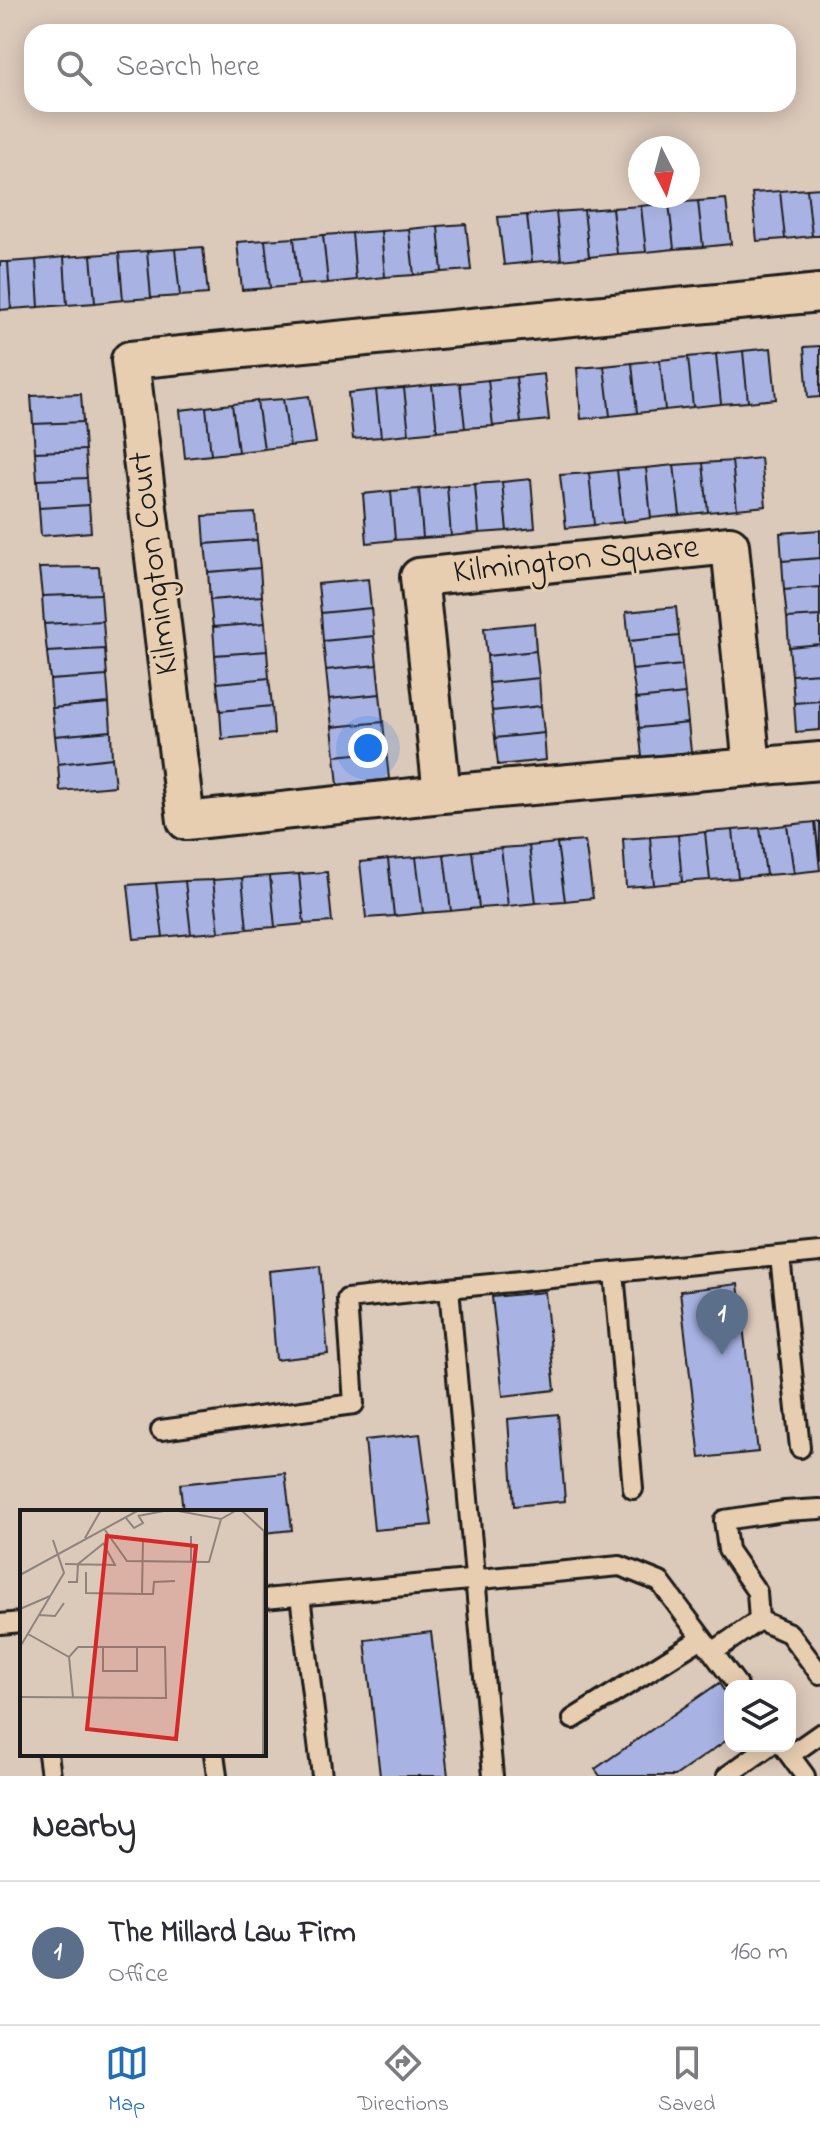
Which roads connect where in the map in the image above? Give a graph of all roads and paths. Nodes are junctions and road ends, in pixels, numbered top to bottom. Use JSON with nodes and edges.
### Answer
{"nodes":[{"id":1,"x":820,"y":293,"type":"edge"},
{"id":2,"x":820,"y":761,"type":"edge"},
{"id":3,"x":752,"y":767,"type":"junction"},
{"id":4,"x":442,"y":794,"type":"junction"},
{"id":5,"x":820,"y":1252,"type":"edge"},
{"id":6,"x":780,"y":1256,"type":"junction"},
{"id":7,"x":614,"y":1272,"type":"junction"},
{"id":8,"x":449,"y":1288,"type":"junction"},
{"id":9,"x":161,"y":1430,"type":"dead end"},
{"id":10,"x":800,"y":1448,"type":"dead end"},
{"id":11,"x":633,"y":1489,"type":"dead end"},
{"id":12,"x":820,"y":1509,"type":"edge"},
{"id":13,"x":475,"y":1579,"type":"junction"},
{"id":14,"x":300,"y":1596,"type":"junction"},
{"id":15,"x":266,"y":1599,"type":"edge"},
{"id":16,"x":759,"y":1620,"type":"junction"},
{"id":17,"x":20,"y":1622,"type":"edge"},
{"id":18,"x":0,"y":1624,"type":"edge"},
{"id":19,"x":707,"y":1645,"type":"junction"},
{"id":20,"x":820,"y":1674,"type":"edge"},
{"id":21,"x":733,"y":1680,"type":"edge"},
{"id":22,"x":573,"y":1719,"type":"dead end"},
{"id":23,"x":820,"y":1734,"type":"edge"},
{"id":24,"x":796,"y":1746,"type":"edge"},
{"id":25,"x":761,"y":1752,"type":"edge"},
{"id":26,"x":788,"y":1752,"type":"edge"},
{"id":27,"x":48,"y":1756,"type":"edge"},
{"id":28,"x":214,"y":1756,"type":"edge"},
{"id":29,"x":51,"y":1776,"type":"edge"},
{"id":30,"x":217,"y":1776,"type":"edge"},
{"id":31,"x":322,"y":1776,"type":"edge"},
{"id":32,"x":493,"y":1776,"type":"edge"},
{"id":33,"x":727,"y":1776,"type":"edge"},
{"id":34,"x":805,"y":1776,"type":"edge"}],
"edges":[{"from":1,"to":4,"type":"street","name":"Kilmington Court"},
{"from":2,"to":3,"type":"street","name":"Kilmington Court"},
{"from":3,"to":4,"type":"street","name":"Kilmington Court"},
{"from":3,"to":4,"type":"street","name":"Kilmington Square"},
{"from":5,"to":6,"type":"lane"},
{"from":6,"to":7,"type":"lane"},
{"from":6,"to":10,"type":"lane"},
{"from":7,"to":8,"type":"lane"},
{"from":7,"to":11,"type":"lane"},
{"from":8,"to":9,"type":"lane"},
{"from":8,"to":13,"type":"lane"},
{"from":12,"to":16,"type":"lane"},
{"from":13,"to":14,"type":"lane"},
{"from":13,"to":19,"type":"lane"},
{"from":13,"to":32,"type":"lane"},
{"from":14,"to":15,"type":"lane"},
{"from":14,"to":31,"type":"lane"},
{"from":16,"to":19,"type":"lane"},
{"from":16,"to":20,"type":"lane"},
{"from":17,"to":18,"type":"lane"},
{"from":19,"to":21,"type":"lane"},
{"from":19,"to":22,"type":"lane"},
{"from":23,"to":24,"type":"lane"},
{"from":25,"to":33,"type":"lane"},
{"from":26,"to":34,"type":"lane"},
{"from":27,"to":29,"type":"lane"},
{"from":28,"to":30,"type":"lane"}]}
